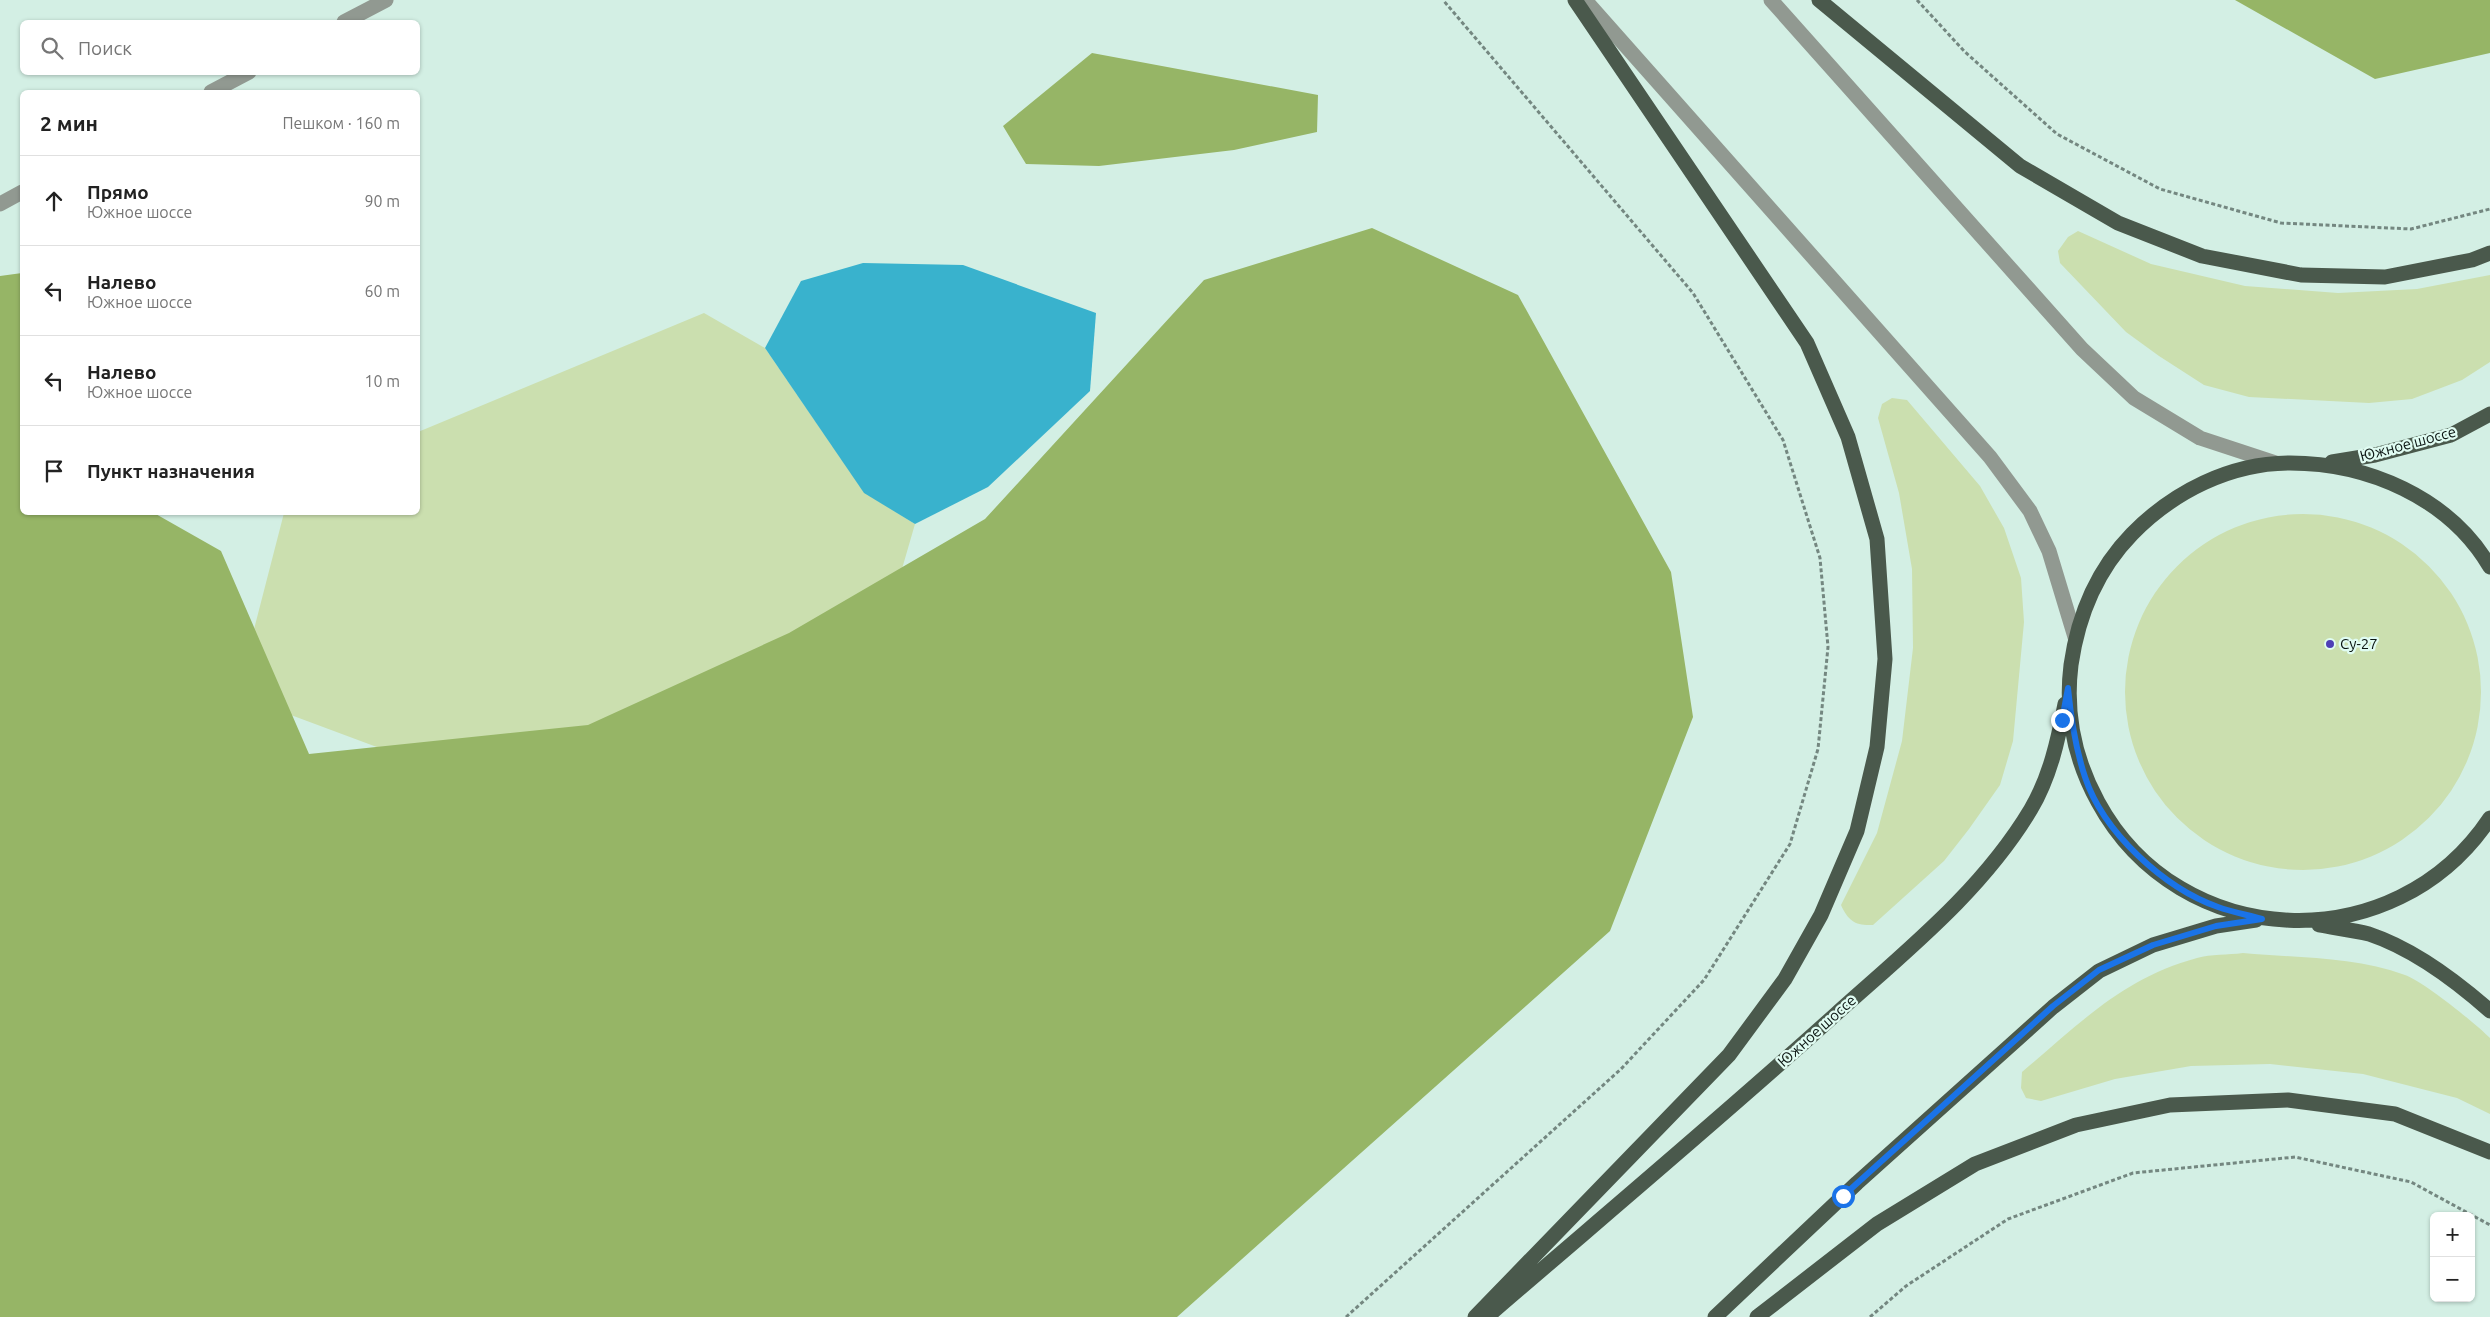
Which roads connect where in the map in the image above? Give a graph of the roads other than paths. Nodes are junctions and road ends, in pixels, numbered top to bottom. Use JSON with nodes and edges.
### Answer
{"nodes":[{"id":1,"x":386,"y":0,"type":"edge"},
{"id":2,"x":1575,"y":0,"type":"edge"},
{"id":3,"x":1585,"y":0,"type":"edge"},
{"id":4,"x":1771,"y":0,"type":"edge"},
{"id":5,"x":1818,"y":0,"type":"edge"},
{"id":6,"x":348,"y":20,"type":"edge"},
{"id":7,"x":243,"y":75,"type":"edge"},
{"id":8,"x":215,"y":90,"type":"edge"},
{"id":9,"x":20,"y":193,"type":"edge"},
{"id":10,"x":0,"y":204,"type":"edge"},
{"id":11,"x":2490,"y":253,"type":"edge"},
{"id":12,"x":2490,"y":414,"type":"edge"},
{"id":13,"x":2276,"y":463,"type":"junction"},
{"id":14,"x":2322,"y":463,"type":"junction"},
{"id":15,"x":2490,"y":567,"type":"edge"},
{"id":16,"x":2075,"y":637,"type":"junction"},
{"id":17,"x":2068,"y":688,"type":"junction"},
{"id":18,"x":2490,"y":818,"type":"edge"},
{"id":19,"x":2262,"y":919,"type":"junction"},
{"id":20,"x":2303,"y":922,"type":"junction"},
{"id":21,"x":2490,"y":1011,"type":"edge"},
{"id":22,"x":2490,"y":1152,"type":"edge"},
{"id":23,"x":1475,"y":1317,"type":"edge"},
{"id":24,"x":1486,"y":1317,"type":"edge"},
{"id":25,"x":1715,"y":1317,"type":"edge"},
{"id":26,"x":1757,"y":1317,"type":"edge"}],
"edges":[{"from":1,"to":6,"type":"street"},
{"from":2,"to":23,"type":"main road"},
{"from":3,"to":16,"type":"street"},
{"from":4,"to":13,"type":"street"},
{"from":5,"to":11,"type":"main road"},
{"from":7,"to":8,"type":"street"},
{"from":9,"to":10,"type":"street"},
{"from":12,"to":14,"type":"main road","name":"Южное шоссе"},
{"from":13,"to":14,"type":"main road","name":"Южное шоссе"},
{"from":13,"to":16,"type":"main road","name":"Южное шоссе"},
{"from":14,"to":15,"type":"main road","name":"Южное шоссе"},
{"from":16,"to":17,"type":"main road","name":"Южное шоссе"},
{"from":17,"to":19,"type":"main road","name":"Южное шоссе"},
{"from":17,"to":24,"type":"main road","name":"Южное шоссе"},
{"from":18,"to":20,"type":"main road","name":"Южное шоссе"},
{"from":19,"to":20,"type":"main road","name":"Южное шоссе"},
{"from":19,"to":25,"type":"main road","name":"Южное шоссе"},
{"from":20,"to":21,"type":"main road"},
{"from":22,"to":26,"type":"main road"}]}
